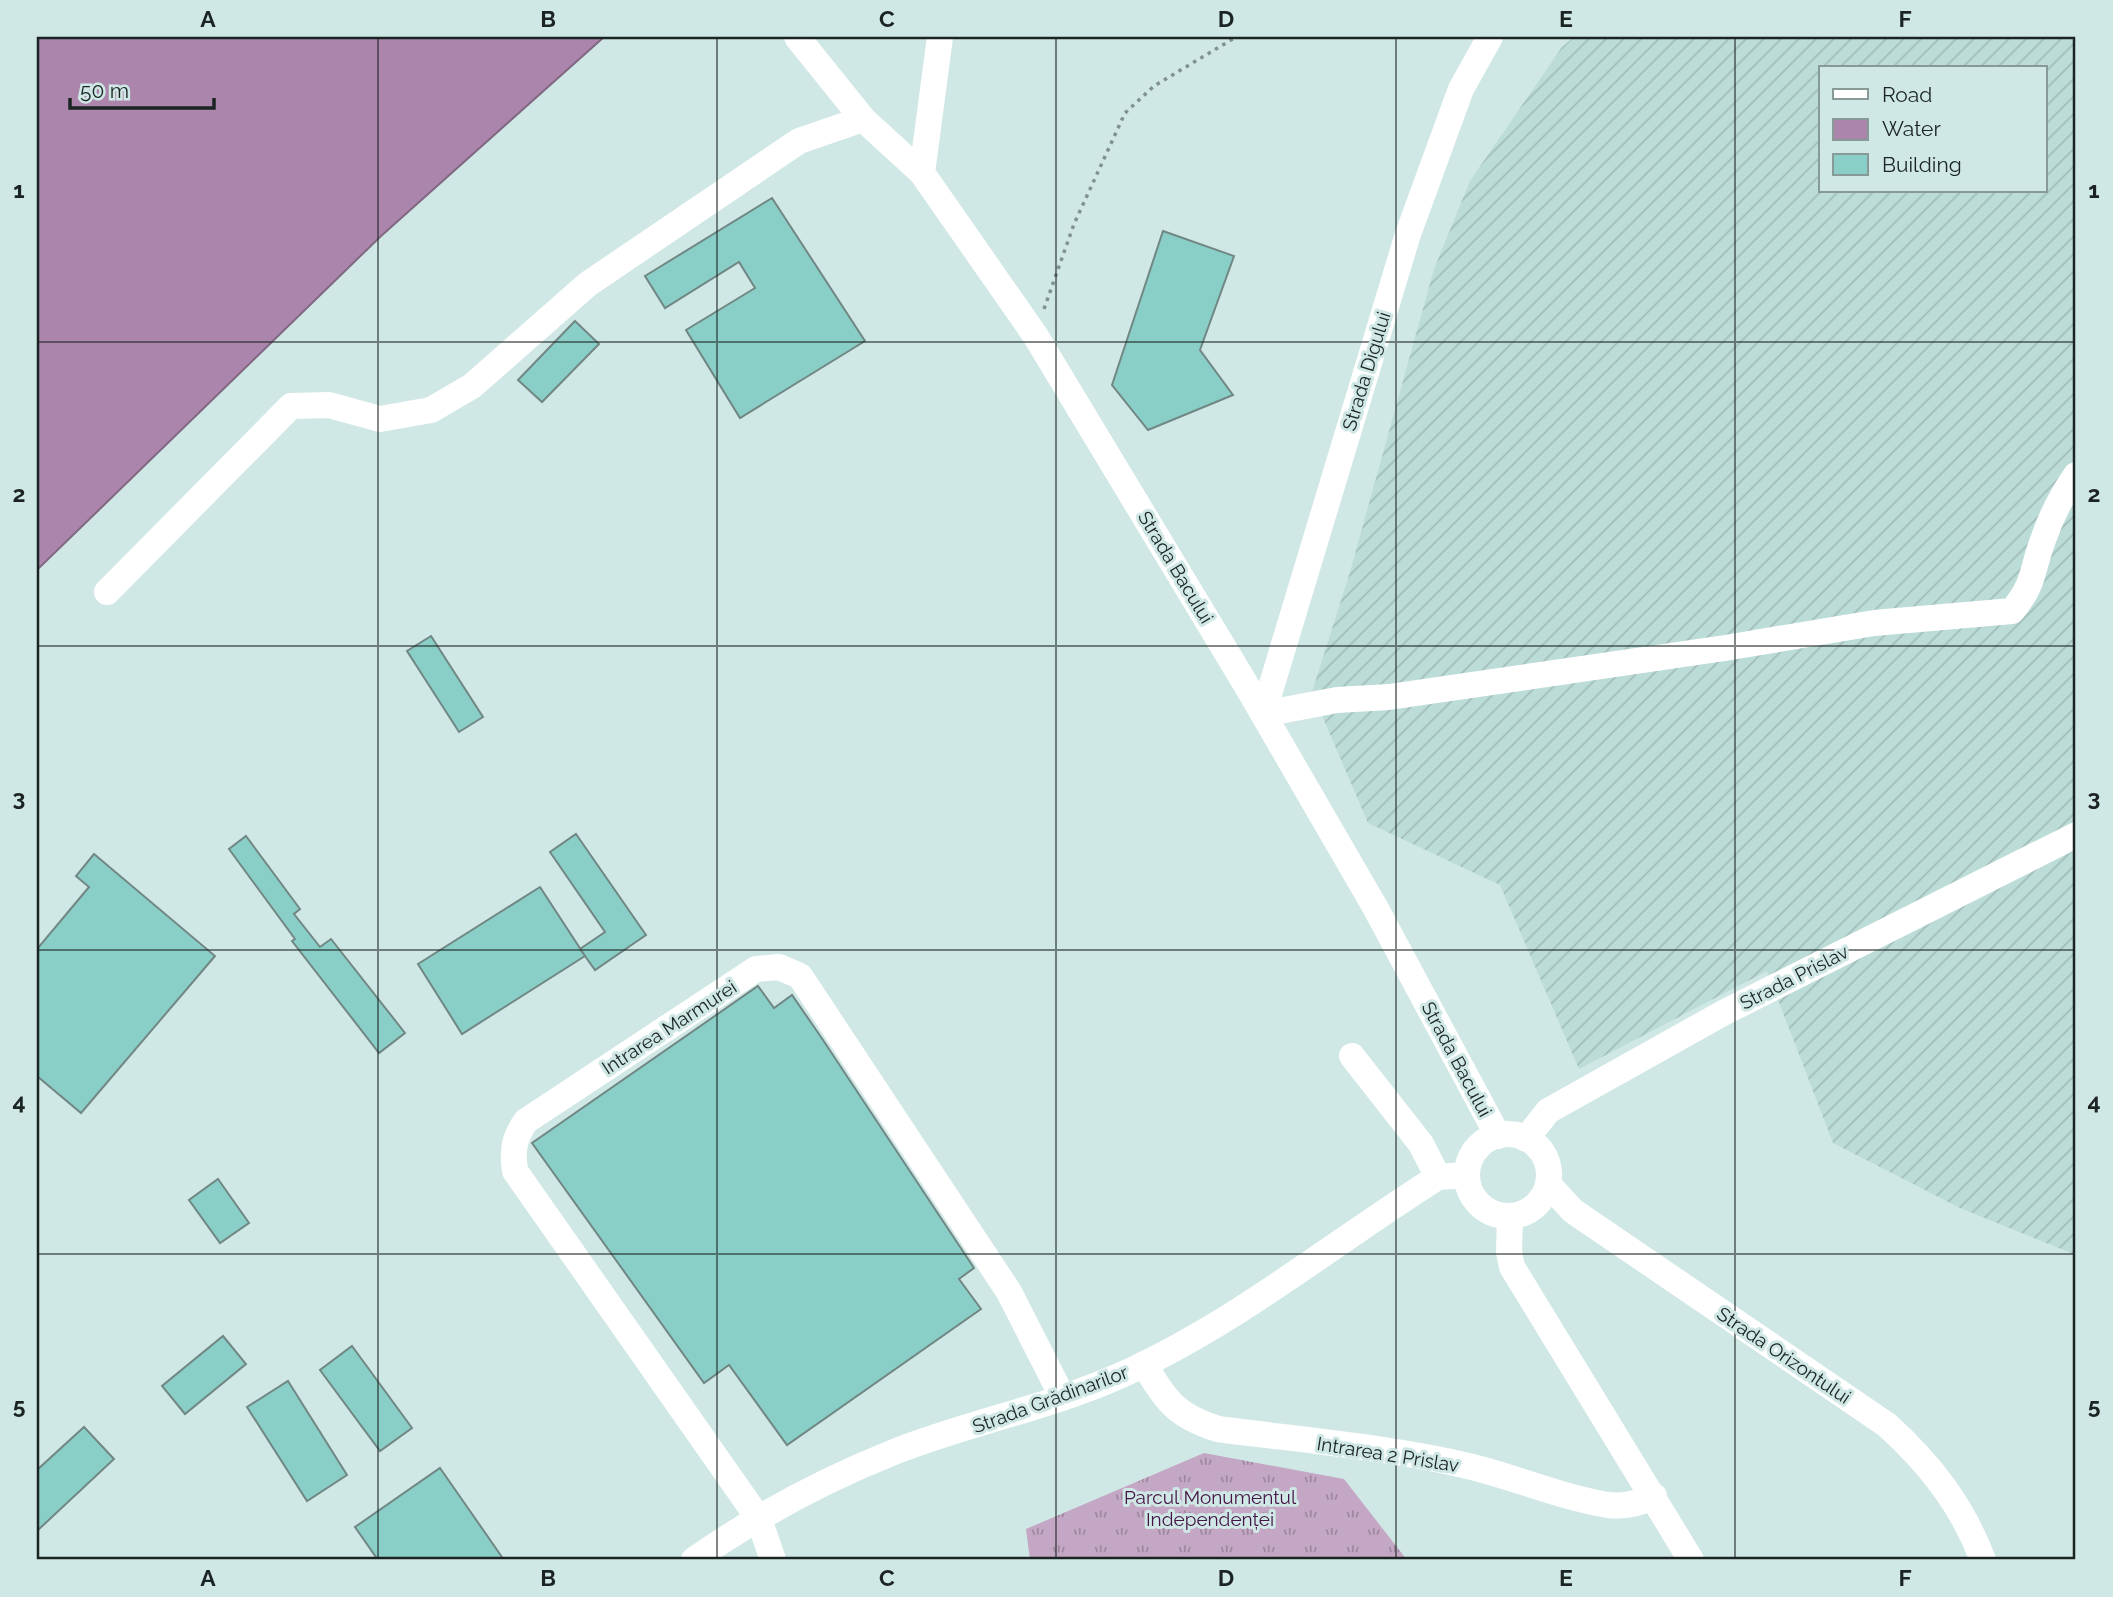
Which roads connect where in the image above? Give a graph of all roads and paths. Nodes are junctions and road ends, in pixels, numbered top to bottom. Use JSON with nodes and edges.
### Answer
{"nodes":[{"id":1,"x":797,"y":37,"type":"edge"},
{"id":2,"x":940,"y":37,"type":"edge"},
{"id":3,"x":1236,"y":37,"type":"edge"},
{"id":4,"x":1490,"y":37,"type":"edge"},
{"id":5,"x":863,"y":119,"type":"junction"},
{"id":6,"x":922,"y":173,"type":"junction"},
{"id":7,"x":1035,"y":335,"type":"junction"},
{"id":8,"x":2076,"y":475,"type":"edge"},
{"id":9,"x":107,"y":592,"type":"dead end"},
{"id":10,"x":1263,"y":714,"type":"junction"},
{"id":11,"x":2076,"y":835,"type":"edge"},
{"id":12,"x":1352,"y":1056,"type":"dead end"},
{"id":13,"x":1498,"y":1136,"type":"junction"},
{"id":14,"x":1526,"y":1139,"type":"junction"},
{"id":15,"x":1467,"y":1175,"type":"junction"},
{"id":16,"x":1438,"y":1177,"type":"junction"},
{"id":17,"x":1548,"y":1184,"type":"junction"},
{"id":18,"x":1510,"y":1216,"type":"junction"},
{"id":19,"x":1144,"y":1364,"type":"junction"},
{"id":20,"x":1063,"y":1398,"type":"junction"},
{"id":21,"x":1654,"y":1496,"type":"junction"},
{"id":22,"x":759,"y":1519,"type":"junction"},
{"id":23,"x":694,"y":1560,"type":"edge"},
{"id":24,"x":773,"y":1560,"type":"edge"},
{"id":25,"x":1691,"y":1560,"type":"edge"},
{"id":26,"x":1983,"y":1560,"type":"edge"}],
"edges":[{"from":1,"to":5,"type":"street","name":"Strada Bacului"},
{"from":2,"to":6,"type":"street"},
{"from":3,"to":7,"type":"path"},
{"from":4,"to":10,"type":"street","name":"Strada Digului"},
{"from":5,"to":6,"type":"street","name":"Strada Bacului"},
{"from":5,"to":9,"type":"street"},
{"from":6,"to":7,"type":"street","name":"Strada Bacului"},
{"from":7,"to":10,"type":"street","name":"Strada Bacului"},
{"from":8,"to":10,"type":"street"},
{"from":10,"to":13,"type":"street","name":"Strada Bacului"},
{"from":11,"to":14,"type":"street","name":"Strada Prislav"},
{"from":12,"to":16,"type":"street"},
{"from":13,"to":14,"type":"street"},
{"from":13,"to":15,"type":"street"},
{"from":14,"to":17,"type":"street"},
{"from":15,"to":16,"type":"street","name":"Strada Grădinarilor"},
{"from":15,"to":18,"type":"street"},
{"from":16,"to":19,"type":"street","name":"Strada Grădinarilor"},
{"from":17,"to":18,"type":"street"},
{"from":17,"to":26,"type":"street","name":"Strada Orizontului"},
{"from":18,"to":21,"type":"street"},
{"from":19,"to":20,"type":"street","name":"Strada Grădinarilor"},
{"from":19,"to":21,"type":"street","name":"Intrarea 2 Prislav"},
{"from":20,"to":22,"type":"street","name":"Strada Grădinarilor"},
{"from":20,"to":22,"type":"street","name":"Intrarea Marmurei"},
{"from":21,"to":25,"type":"street"},
{"from":22,"to":23,"type":"street","name":"Strada Grădinarilor"},
{"from":22,"to":24,"type":"street","name":"Intrarea Marmurei"}]}
